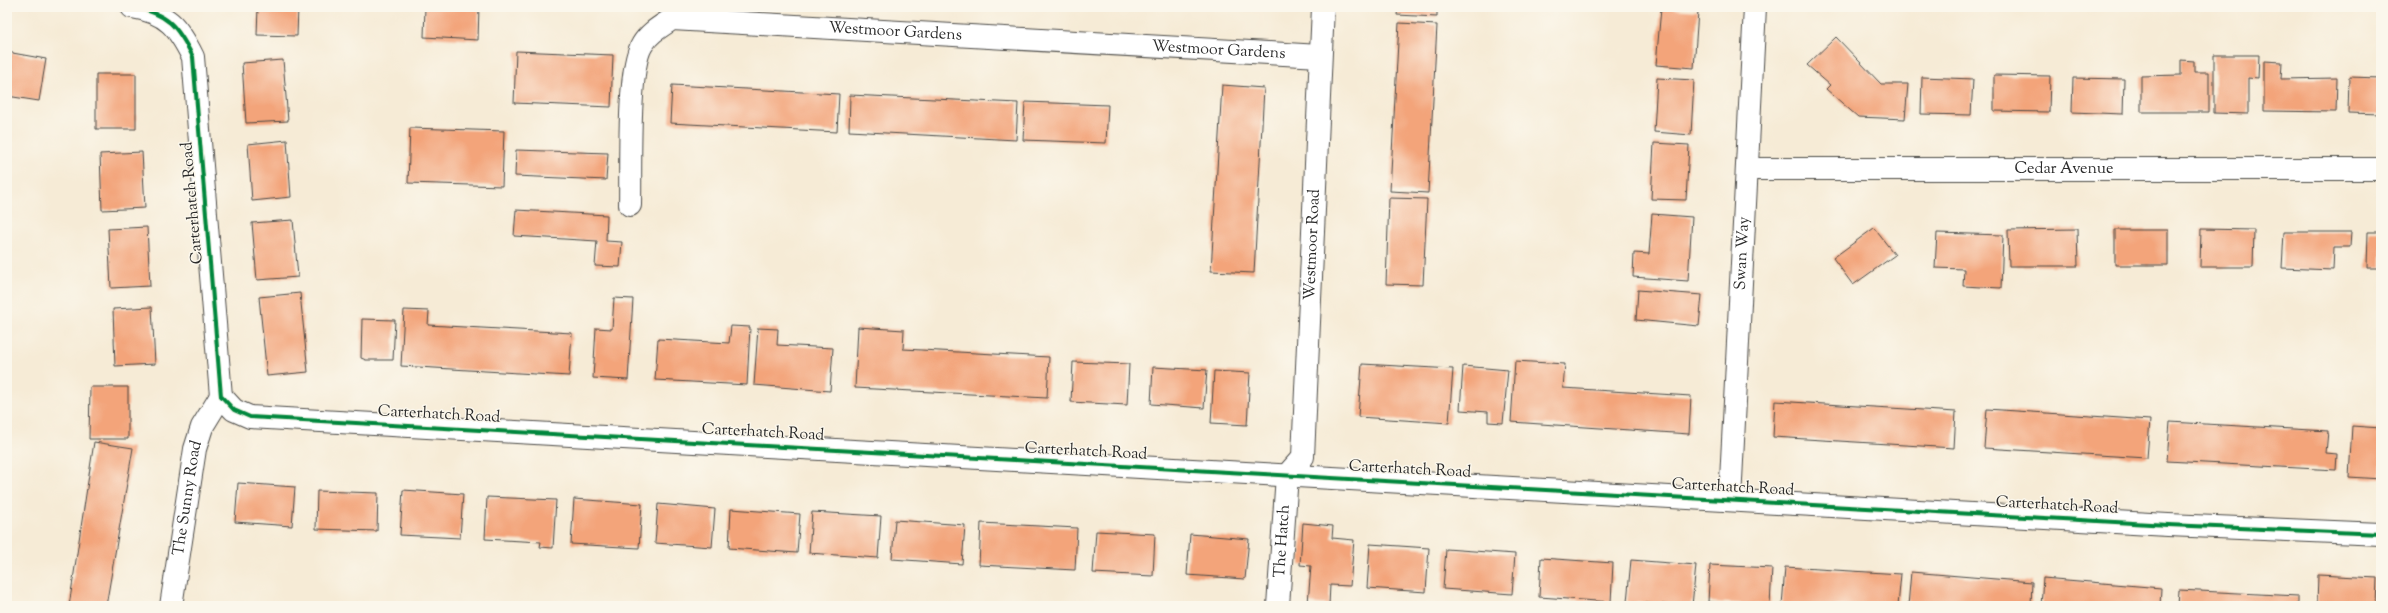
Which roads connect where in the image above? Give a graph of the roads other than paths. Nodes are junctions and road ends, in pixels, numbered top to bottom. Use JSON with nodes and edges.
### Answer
{"nodes":[{"id":1,"x":132,"y":7,"type":"edge"},
{"id":2,"x":1323,"y":7,"type":"edge"},
{"id":3,"x":1755,"y":7,"type":"edge"},
{"id":4,"x":1320,"y":56,"type":"junction"},
{"id":5,"x":1748,"y":169,"type":"junction"},
{"id":6,"x":2381,"y":169,"type":"edge"},
{"id":7,"x":630,"y":205,"type":"dead end"},
{"id":8,"x":221,"y":396,"type":"junction"},
{"id":9,"x":1287,"y":475,"type":"junction"},
{"id":10,"x":1730,"y":500,"type":"junction"},
{"id":11,"x":2381,"y":534,"type":"edge"},
{"id":12,"x":171,"y":606,"type":"edge"},
{"id":13,"x":1278,"y":606,"type":"edge"}],
"edges":[{"from":1,"to":8,"type":"street","name":"Carterhatch Road"},
{"from":2,"to":4,"type":"street","name":"Westmoor Road"},
{"from":3,"to":5,"type":"street","name":"Swan Way"},
{"from":4,"to":7,"type":"street","name":"Westmoor Gardens"},
{"from":4,"to":9,"type":"street","name":"Westmoor Road"},
{"from":5,"to":6,"type":"street","name":"Cedar Avenue"},
{"from":5,"to":10,"type":"street","name":"Swan Way"},
{"from":8,"to":9,"type":"street","name":"Carterhatch Road"},
{"from":8,"to":12,"type":"street","name":"The Sunny Road"},
{"from":9,"to":10,"type":"street","name":"Carterhatch Road"},
{"from":9,"to":13,"type":"street","name":"The Hatch"},
{"from":10,"to":11,"type":"street","name":"Carterhatch Road"}]}
